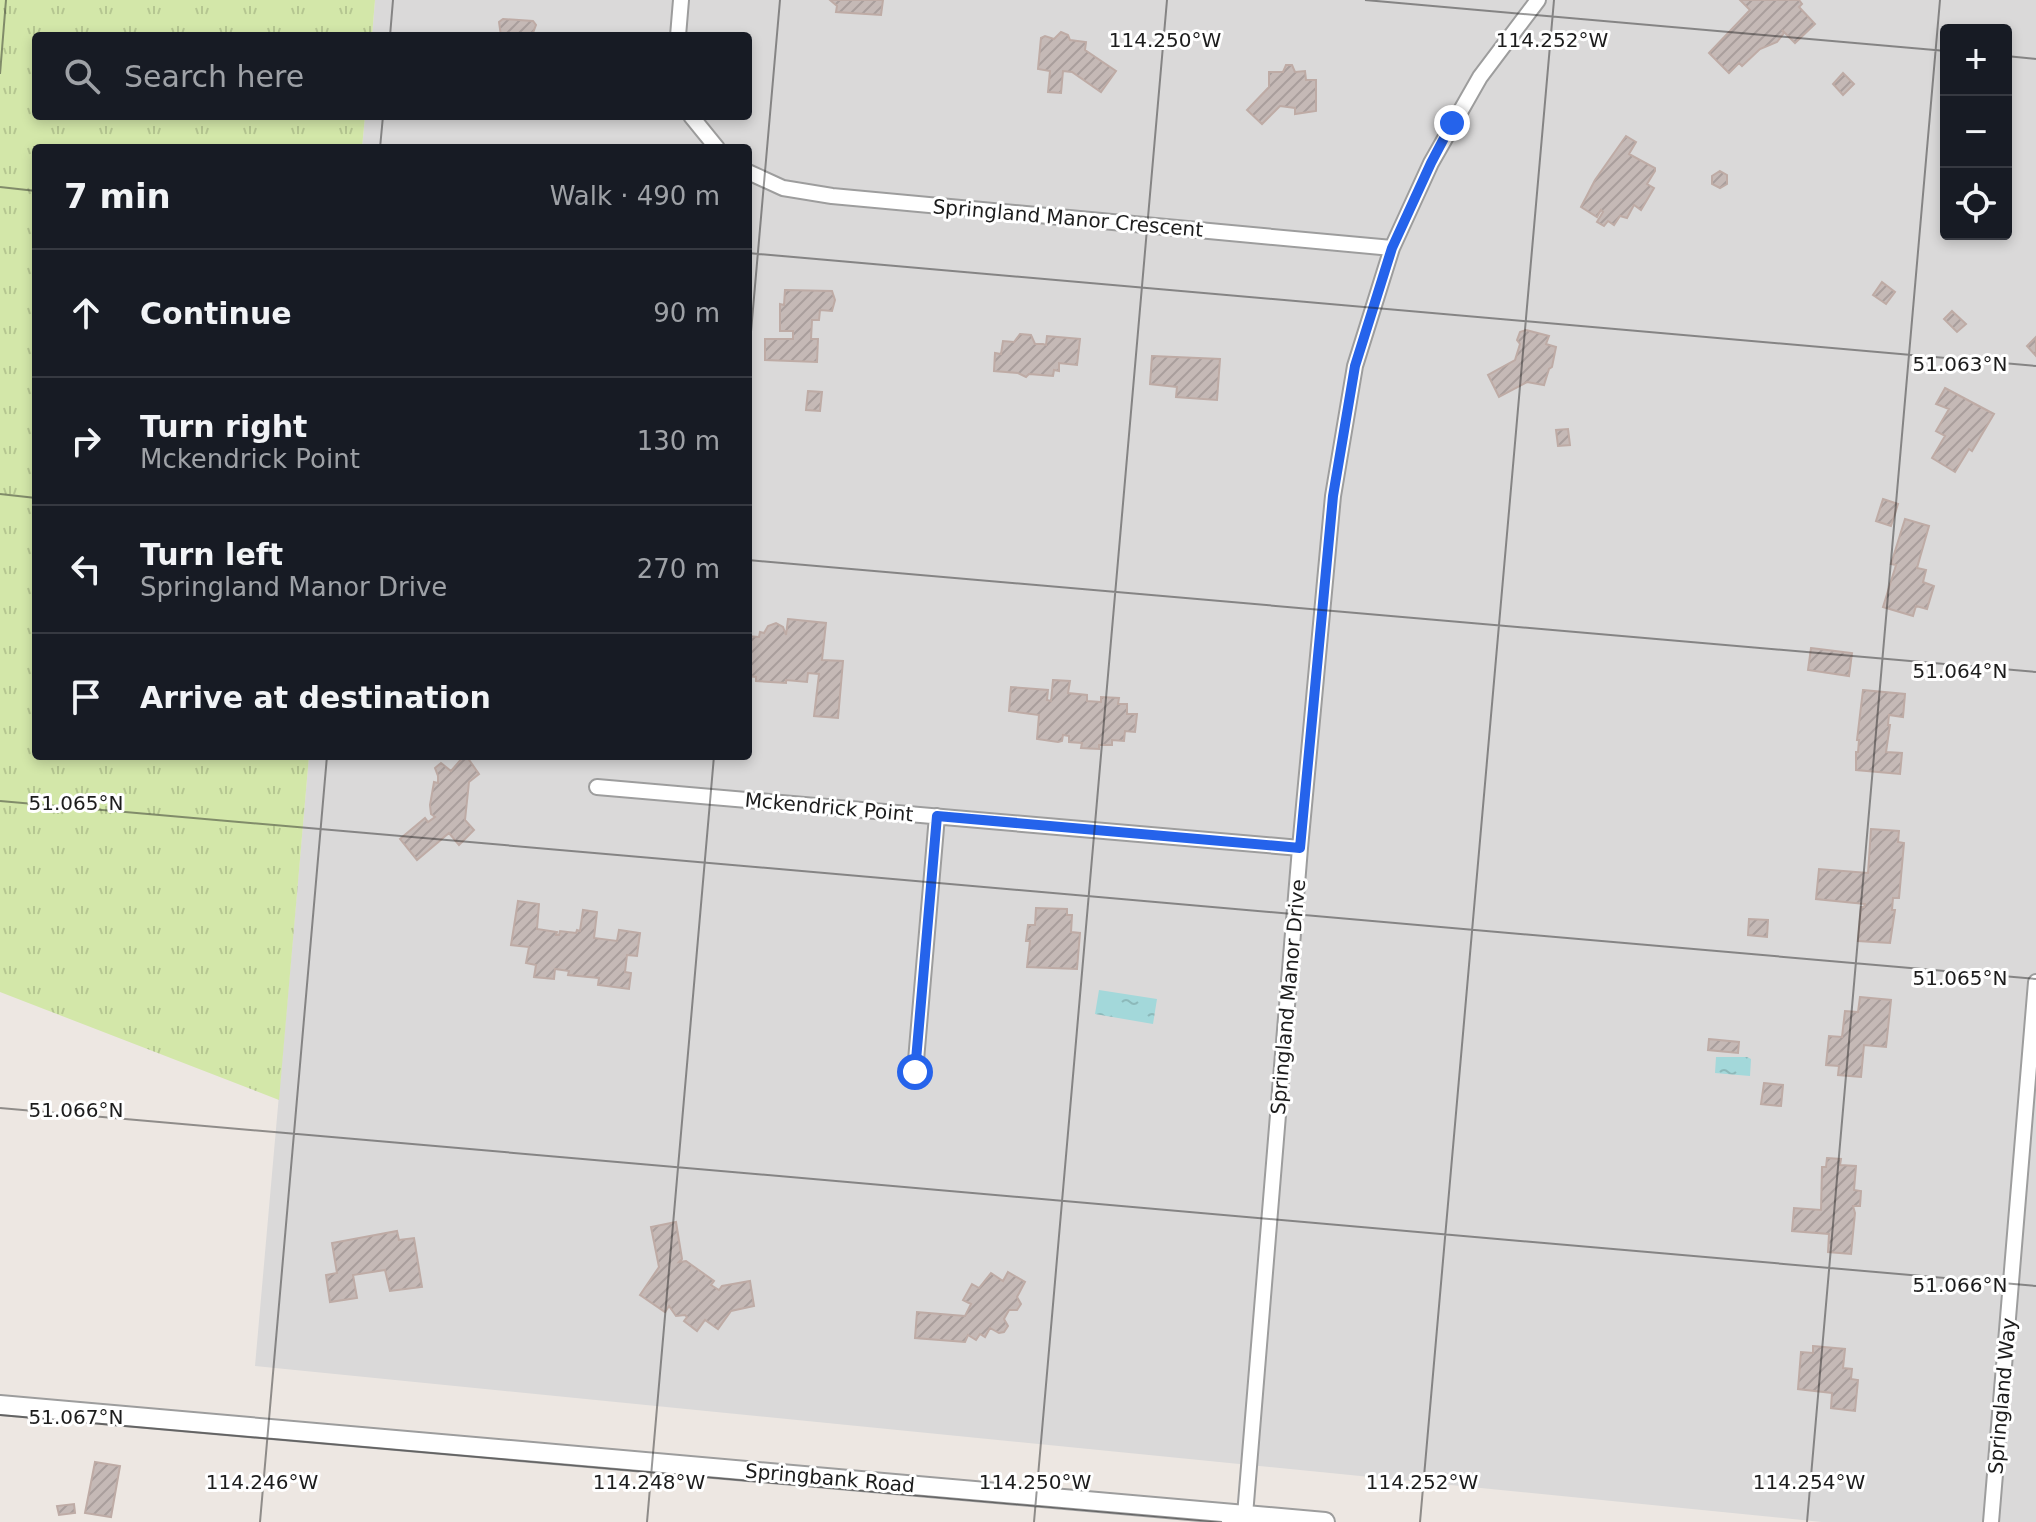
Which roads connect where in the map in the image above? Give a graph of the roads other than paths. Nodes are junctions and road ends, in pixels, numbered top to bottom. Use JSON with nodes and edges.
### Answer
{"nodes":[{"id":1,"x":681,"y":0,"type":"edge"},
{"id":2,"x":1538,"y":0,"type":"edge"},
{"id":3,"x":678,"y":32,"type":"edge"},
{"id":4,"x":694,"y":120,"type":"edge"},
{"id":5,"x":714,"y":144,"type":"edge"},
{"id":6,"x":752,"y":174,"type":"edge"},
{"id":7,"x":1392,"y":248,"type":"junction"},
{"id":8,"x":597,"y":787,"type":"dead end"},
{"id":9,"x":937,"y":816,"type":"junction"},
{"id":10,"x":1300,"y":848,"type":"junction"},
{"id":11,"x":2036,"y":982,"type":"edge"},
{"id":12,"x":915,"y":1072,"type":"dead end"},
{"id":13,"x":0,"y":1405,"type":"edge"},
{"id":14,"x":1245,"y":1515,"type":"junction"},
{"id":15,"x":1325,"y":1522,"type":"edge"},
{"id":16,"x":1991,"y":1522,"type":"edge"}],
"edges":[{"from":1,"to":3,"type":"street"},
{"from":2,"to":7,"type":"street","name":"Springland Manor Drive"},
{"from":4,"to":5,"type":"street"},
{"from":6,"to":7,"type":"street","name":"Springland Manor Crescent"},
{"from":7,"to":10,"type":"street","name":"Springland Manor Drive"},
{"from":8,"to":9,"type":"street","name":"Mckendrick Point"},
{"from":9,"to":10,"type":"street","name":"Mckendrick Point"},
{"from":9,"to":12,"type":"street"},
{"from":10,"to":14,"type":"street","name":"Springland Manor Drive"},
{"from":11,"to":16,"type":"street","name":"Springland Way"},
{"from":13,"to":14,"type":"street","name":"Springbank Road"},
{"from":14,"to":15,"type":"street","name":"Springbank Road"}]}
